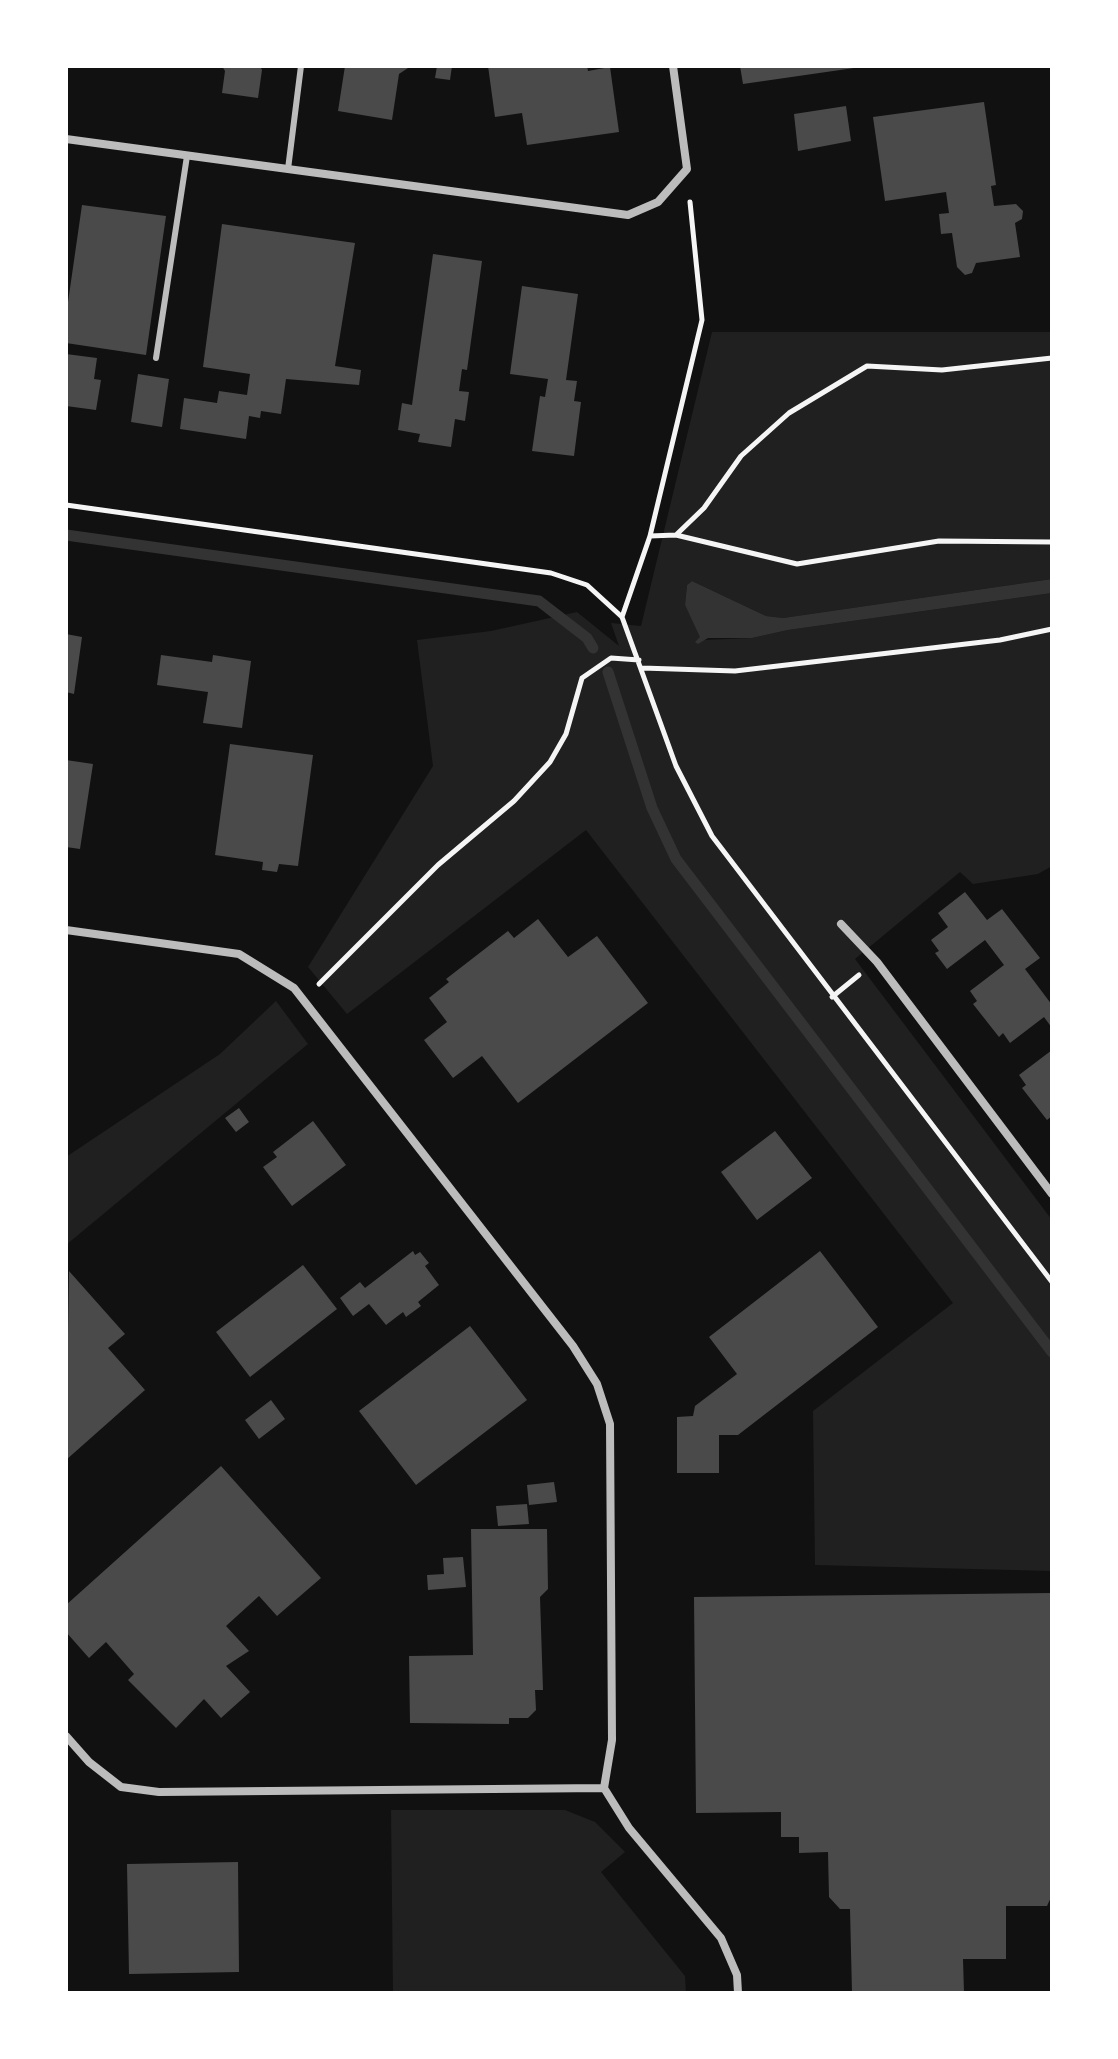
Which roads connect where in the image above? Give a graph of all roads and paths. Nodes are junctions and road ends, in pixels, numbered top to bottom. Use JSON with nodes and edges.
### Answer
{"nodes":[{"id":1,"x":301,"y":66,"type":"edge"},
{"id":2,"x":673,"y":66,"type":"edge"},
{"id":3,"x":66,"y":139,"type":"edge"},
{"id":4,"x":187,"y":156,"type":"junction"},
{"id":5,"x":288,"y":169,"type":"junction"},
{"id":6,"x":687,"y":169,"type":"junction"},
{"id":7,"x":156,"y":358,"type":"dead end"},
{"id":8,"x":1052,"y":358,"type":"edge"},
{"id":9,"x":66,"y":505,"type":"edge"},
{"id":10,"x":676,"y":535,"type":"junction"},
{"id":11,"x":650,"y":536,"type":"junction"},
{"id":12,"x":1052,"y":542,"type":"edge"},
{"id":13,"x":622,"y":617,"type":"junction"},
{"id":14,"x":1052,"y":629,"type":"edge"},
{"id":15,"x":639,"y":660,"type":"junction"},
{"id":16,"x":642,"y":668,"type":"junction"},
{"id":17,"x":841,"y":924,"type":"dead end"},
{"id":18,"x":66,"y":930,"type":"edge"},
{"id":19,"x":877,"y":962,"type":"junction"},
{"id":20,"x":832,"y":997,"type":"junction"},
{"id":21,"x":305,"y":999,"type":"junction"},
{"id":22,"x":1052,"y":1194,"type":"edge"},
{"id":23,"x":1052,"y":1282,"type":"edge"},
{"id":24,"x":66,"y":1736,"type":"edge"},
{"id":25,"x":604,"y":1788,"type":"junction"},
{"id":26,"x":738,"y":1993,"type":"edge"}],
"edges":[{"from":1,"to":5,"type":"lane"},
{"from":2,"to":6,"type":"street"},
{"from":3,"to":4,"type":"street"},
{"from":4,"to":5,"type":"street"},
{"from":4,"to":7,"type":"lane"},
{"from":5,"to":6,"type":"street"},
{"from":6,"to":11,"type":"path"},
{"from":8,"to":10,"type":"path"},
{"from":9,"to":13,"type":"path"},
{"from":10,"to":11,"type":"path"},
{"from":10,"to":12,"type":"path"},
{"from":11,"to":13,"type":"path"},
{"from":13,"to":15,"type":"path"},
{"from":14,"to":16,"type":"path"},
{"from":15,"to":16,"type":"path"},
{"from":15,"to":21,"type":"path"},
{"from":16,"to":20,"type":"path"},
{"from":17,"to":19,"type":"street"},
{"from":18,"to":21,"type":"street"},
{"from":19,"to":20,"type":"path"},
{"from":19,"to":22,"type":"street"},
{"from":20,"to":23,"type":"path"},
{"from":21,"to":25,"type":"street"},
{"from":24,"to":25,"type":"street"},
{"from":25,"to":26,"type":"street"}]}
